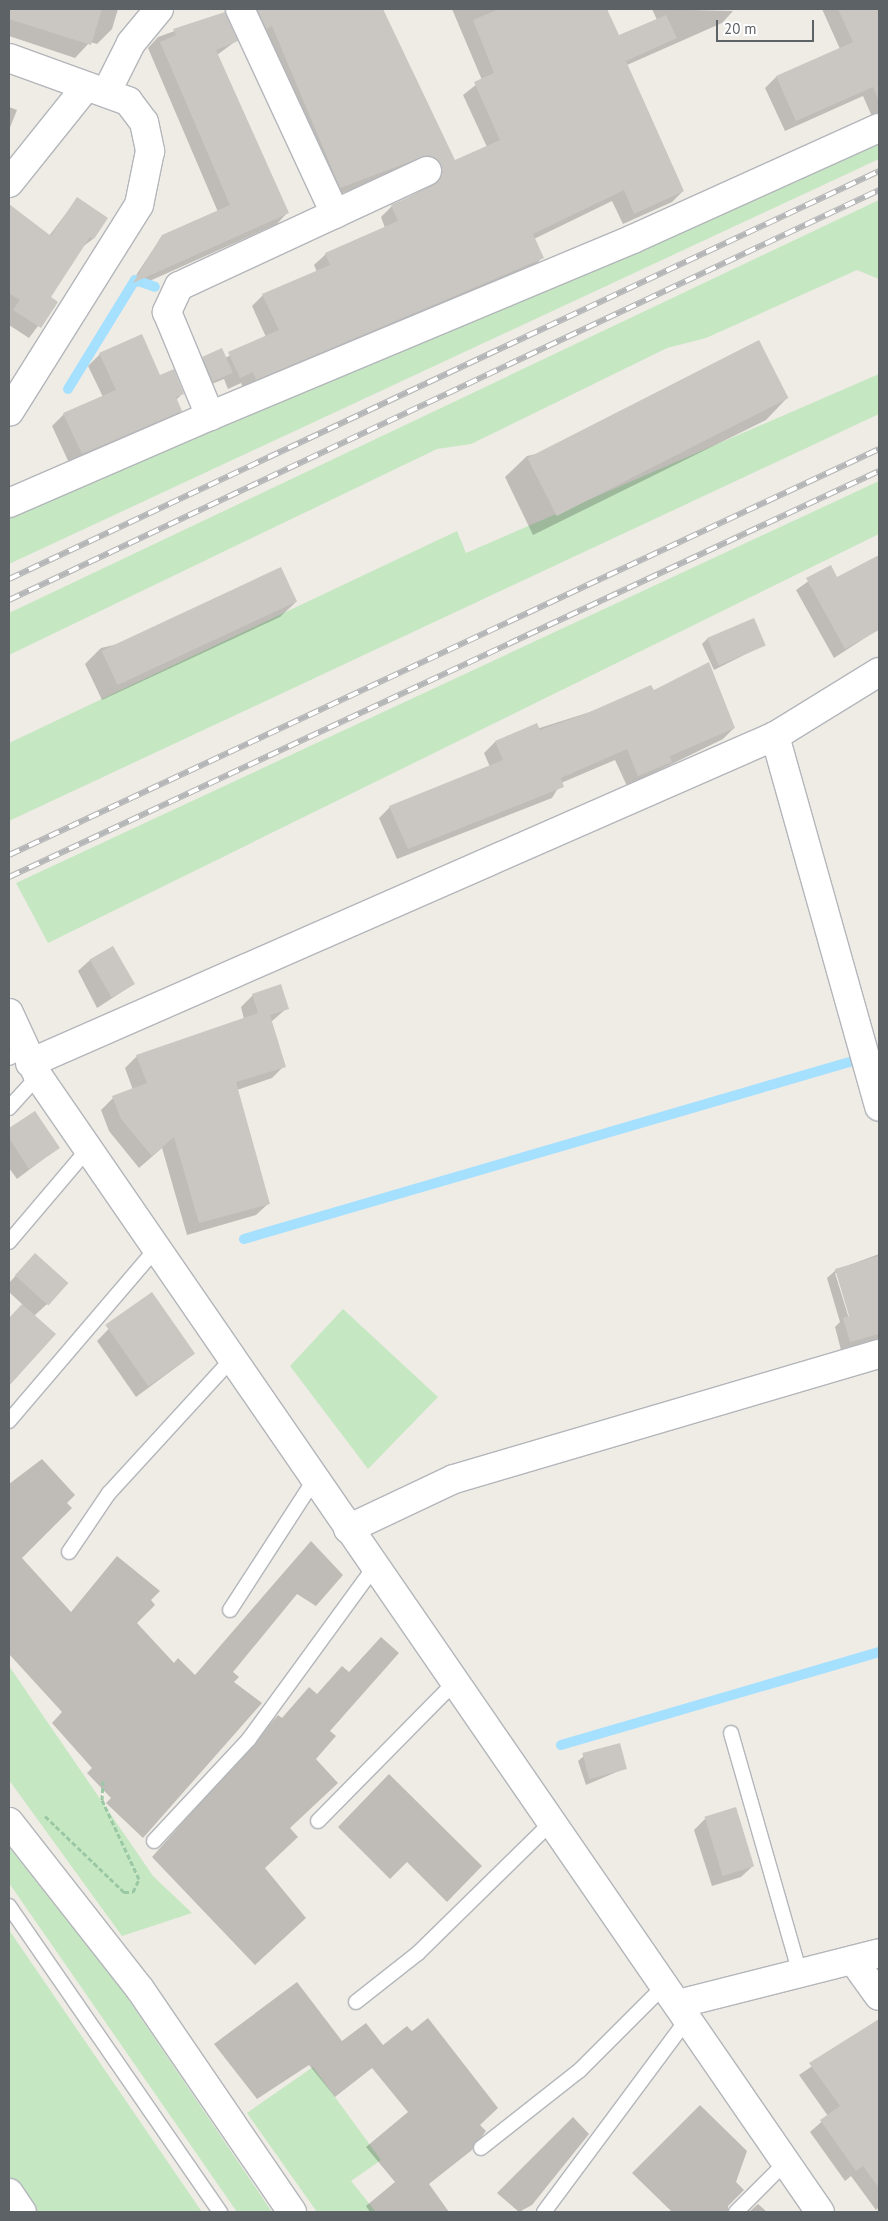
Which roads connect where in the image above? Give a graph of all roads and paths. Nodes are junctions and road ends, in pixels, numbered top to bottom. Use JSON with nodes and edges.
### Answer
{"nodes":[{"id":1,"x":159,"y":9,"type":"edge"},
{"id":2,"x":240,"y":9,"type":"edge"},
{"id":3,"x":9,"y":58,"type":"edge"},
{"id":4,"x":96,"y":90,"type":"junction"},
{"id":5,"x":879,"y":128,"type":"edge"},
{"id":6,"x":426,"y":172,"type":"dead end"},
{"id":7,"x":9,"y":183,"type":"edge"},
{"id":8,"x":334,"y":214,"type":"junction"},
{"id":9,"x":9,"y":412,"type":"edge"},
{"id":10,"x":210,"y":416,"type":"junction"},
{"id":11,"x":9,"y":503,"type":"edge"},
{"id":12,"x":879,"y":672,"type":"edge"},
{"id":13,"x":774,"y":736,"type":"junction"},
{"id":14,"x":9,"y":1013,"type":"edge"},
{"id":15,"x":25,"y":1062,"type":"edge"},
{"id":16,"x":879,"y":1107,"type":"edge"},
{"id":17,"x":9,"y":1108,"type":"edge"},
{"id":18,"x":88,"y":1149,"type":"junction"},
{"id":19,"x":9,"y":1242,"type":"edge"},
{"id":20,"x":156,"y":1250,"type":"junction"},
{"id":21,"x":879,"y":1354,"type":"edge"},
{"id":22,"x":232,"y":1359,"type":"junction"},
{"id":23,"x":9,"y":1421,"type":"edge"},
{"id":24,"x":314,"y":1480,"type":"junction"},
{"id":25,"x":348,"y":1529,"type":"junction"},
{"id":26,"x":69,"y":1552,"type":"dead end"},
{"id":27,"x":374,"y":1566,"type":"junction"},
{"id":28,"x":230,"y":1610,"type":"dead end"},
{"id":29,"x":456,"y":1681,"type":"junction"},
{"id":30,"x":731,"y":1733,"type":"dead end"},
{"id":31,"x":103,"y":1781,"type":"dead end"},
{"id":32,"x":554,"y":1820,"type":"junction"},
{"id":33,"x":318,"y":1821,"type":"dead end"},
{"id":34,"x":10,"y":1823,"type":"edge"},
{"id":35,"x":154,"y":1841,"type":"dead end"},
{"id":36,"x":9,"y":1906,"type":"edge"},
{"id":37,"x":879,"y":1953,"type":"edge"},
{"id":38,"x":853,"y":1960,"type":"junction"},
{"id":39,"x":800,"y":1974,"type":"junction"},
{"id":40,"x":879,"y":1996,"type":"edge"},
{"id":41,"x":356,"y":2002,"type":"dead end"},
{"id":42,"x":677,"y":2002,"type":"junction"},
{"id":43,"x":481,"y":2148,"type":"dead end"},
{"id":44,"x":786,"y":2162,"type":"junction"},
{"id":45,"x":9,"y":2192,"type":"edge"},
{"id":46,"x":22,"y":2212,"type":"edge"},
{"id":47,"x":220,"y":2212,"type":"edge"},
{"id":48,"x":292,"y":2212,"type":"edge"},
{"id":49,"x":544,"y":2212,"type":"edge"},
{"id":50,"x":736,"y":2212,"type":"edge"},
{"id":51,"x":820,"y":2212,"type":"edge"}],
"edges":[{"from":1,"to":4,"type":"street"},
{"from":2,"to":8,"type":"street"},
{"from":3,"to":4,"type":"street"},
{"from":4,"to":7,"type":"street"},
{"from":4,"to":9,"type":"street"},
{"from":5,"to":10,"type":"street"},
{"from":6,"to":8,"type":"street"},
{"from":8,"to":10,"type":"street"},
{"from":10,"to":11,"type":"street"},
{"from":12,"to":13,"type":"street"},
{"from":13,"to":15,"type":"street"},
{"from":13,"to":16,"type":"street"},
{"from":14,"to":15,"type":"street"},
{"from":15,"to":17,"type":"lane"},
{"from":15,"to":18,"type":"street"},
{"from":18,"to":19,"type":"lane"},
{"from":18,"to":20,"type":"street"},
{"from":20,"to":22,"type":"street"},
{"from":20,"to":23,"type":"lane"},
{"from":21,"to":25,"type":"street"},
{"from":22,"to":24,"type":"street"},
{"from":22,"to":26,"type":"lane"},
{"from":24,"to":25,"type":"street"},
{"from":24,"to":28,"type":"lane"},
{"from":25,"to":27,"type":"street"},
{"from":27,"to":29,"type":"street"},
{"from":27,"to":35,"type":"lane"},
{"from":29,"to":32,"type":"street"},
{"from":29,"to":33,"type":"lane"},
{"from":30,"to":39,"type":"lane"},
{"from":31,"to":34,"type":"path"},
{"from":32,"to":41,"type":"lane"},
{"from":32,"to":42,"type":"street"},
{"from":34,"to":48,"type":"street"},
{"from":36,"to":47,"type":"lane"},
{"from":37,"to":38,"type":"street"},
{"from":38,"to":39,"type":"street"},
{"from":38,"to":40,"type":"street"},
{"from":39,"to":42,"type":"street"},
{"from":42,"to":43,"type":"lane"},
{"from":42,"to":44,"type":"street"},
{"from":42,"to":49,"type":"lane"},
{"from":44,"to":50,"type":"lane"},
{"from":44,"to":51,"type":"street"},
{"from":45,"to":46,"type":"street"}]}
